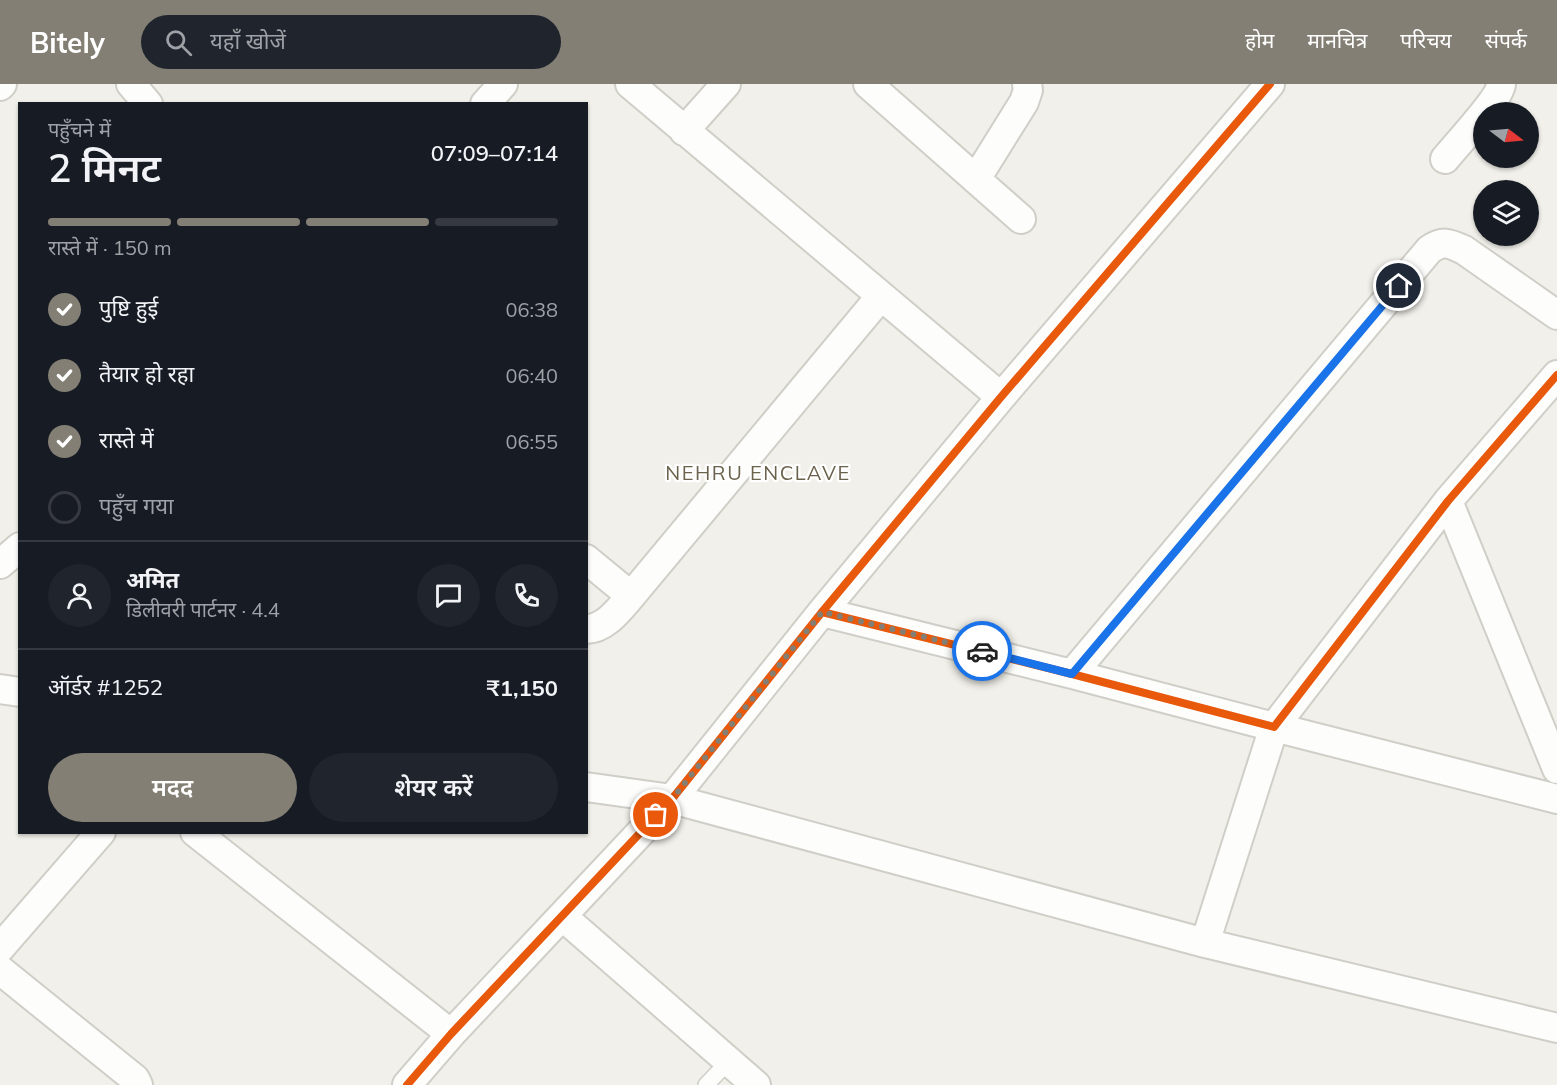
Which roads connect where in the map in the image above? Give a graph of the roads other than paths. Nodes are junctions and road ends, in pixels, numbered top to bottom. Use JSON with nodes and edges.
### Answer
{"nodes":[{"id":1,"x":131,"y":84,"type":"edge"},
{"id":2,"x":503,"y":84,"type":"edge"},
{"id":3,"x":630,"y":84,"type":"edge"},
{"id":4,"x":726,"y":84,"type":"edge"},
{"id":5,"x":868,"y":84,"type":"edge"},
{"id":6,"x":1027,"y":84,"type":"edge"},
{"id":7,"x":1268,"y":84,"type":"edge"},
{"id":8,"x":1501,"y":84,"type":"edge"},
{"id":9,"x":146,"y":102,"type":"edge"},
{"id":10,"x":487,"y":102,"type":"edge"},
{"id":11,"x":684,"y":131,"type":"junction"},
{"id":12,"x":1445,"y":159,"type":"dead end"},
{"id":13,"x":976,"y":179,"type":"junction"},
{"id":14,"x":1021,"y":219,"type":"dead end"},
{"id":15,"x":881,"y":296,"type":"junction"},
{"id":16,"x":1557,"y":315,"type":"edge"},
{"id":17,"x":1557,"y":375,"type":"edge"},
{"id":18,"x":1001,"y":397,"type":"junction"},
{"id":19,"x":1448,"y":501,"type":"junction"},
{"id":20,"x":18,"y":549,"type":"edge"},
{"id":21,"x":588,"y":561,"type":"edge"},
{"id":22,"x":0,"y":564,"type":"edge"},
{"id":23,"x":632,"y":596,"type":"junction"},
{"id":24,"x":822,"y":612,"type":"junction"},
{"id":25,"x":588,"y":629,"type":"edge"},
{"id":26,"x":1072,"y":674,"type":"junction"},
{"id":27,"x":0,"y":689,"type":"edge"},
{"id":28,"x":18,"y":692,"type":"edge"},
{"id":29,"x":1274,"y":727,"type":"junction"},
{"id":30,"x":1557,"y":769,"type":"edge"},
{"id":31,"x":588,"y":787,"type":"edge"},
{"id":32,"x":672,"y":799,"type":"junction"},
{"id":33,"x":1557,"y":799,"type":"edge"},
{"id":34,"x":99,"y":834,"type":"edge"},
{"id":35,"x":198,"y":834,"type":"edge"},
{"id":36,"x":562,"y":916,"type":"junction"},
{"id":37,"x":1205,"y":943,"type":"junction"},
{"id":38,"x":0,"y":948,"type":"edge"},
{"id":39,"x":0,"y":970,"type":"edge"},
{"id":40,"x":1557,"y":1028,"type":"edge"},
{"id":41,"x":451,"y":1034,"type":"junction"},
{"id":42,"x":729,"y":1061,"type":"junction"},
{"id":43,"x":138,"y":1085,"type":"edge"},
{"id":44,"x":407,"y":1085,"type":"edge"},
{"id":45,"x":706,"y":1085,"type":"edge"},
{"id":46,"x":756,"y":1085,"type":"edge"}],
"edges":[{"from":1,"to":9,"type":"street"},
{"from":2,"to":10,"type":"street"},
{"from":3,"to":11,"type":"street"},
{"from":4,"to":11,"type":"street"},
{"from":5,"to":13,"type":"street"},
{"from":6,"to":13,"type":"street"},
{"from":7,"to":18,"type":"street"},
{"from":8,"to":12,"type":"street"},
{"from":11,"to":15,"type":"street"},
{"from":13,"to":14,"type":"street"},
{"from":15,"to":18,"type":"street"},
{"from":15,"to":23,"type":"street"},
{"from":16,"to":26,"type":"street"},
{"from":17,"to":19,"type":"street"},
{"from":18,"to":24,"type":"street"},
{"from":19,"to":29,"type":"street"},
{"from":19,"to":30,"type":"street"},
{"from":20,"to":22,"type":"street"},
{"from":21,"to":23,"type":"street"},
{"from":23,"to":25,"type":"street"},
{"from":24,"to":26,"type":"street"},
{"from":24,"to":32,"type":"street"},
{"from":26,"to":29,"type":"street"},
{"from":27,"to":28,"type":"street"},
{"from":29,"to":33,"type":"street"},
{"from":29,"to":37,"type":"street"},
{"from":31,"to":32,"type":"street"},
{"from":32,"to":36,"type":"street"},
{"from":32,"to":37,"type":"street"},
{"from":34,"to":38,"type":"street"},
{"from":35,"to":41,"type":"street"},
{"from":36,"to":41,"type":"street"},
{"from":36,"to":42,"type":"street"},
{"from":37,"to":40,"type":"street"},
{"from":39,"to":43,"type":"street"},
{"from":41,"to":44,"type":"street"},
{"from":42,"to":45,"type":"lane"},
{"from":42,"to":46,"type":"street"}]}
